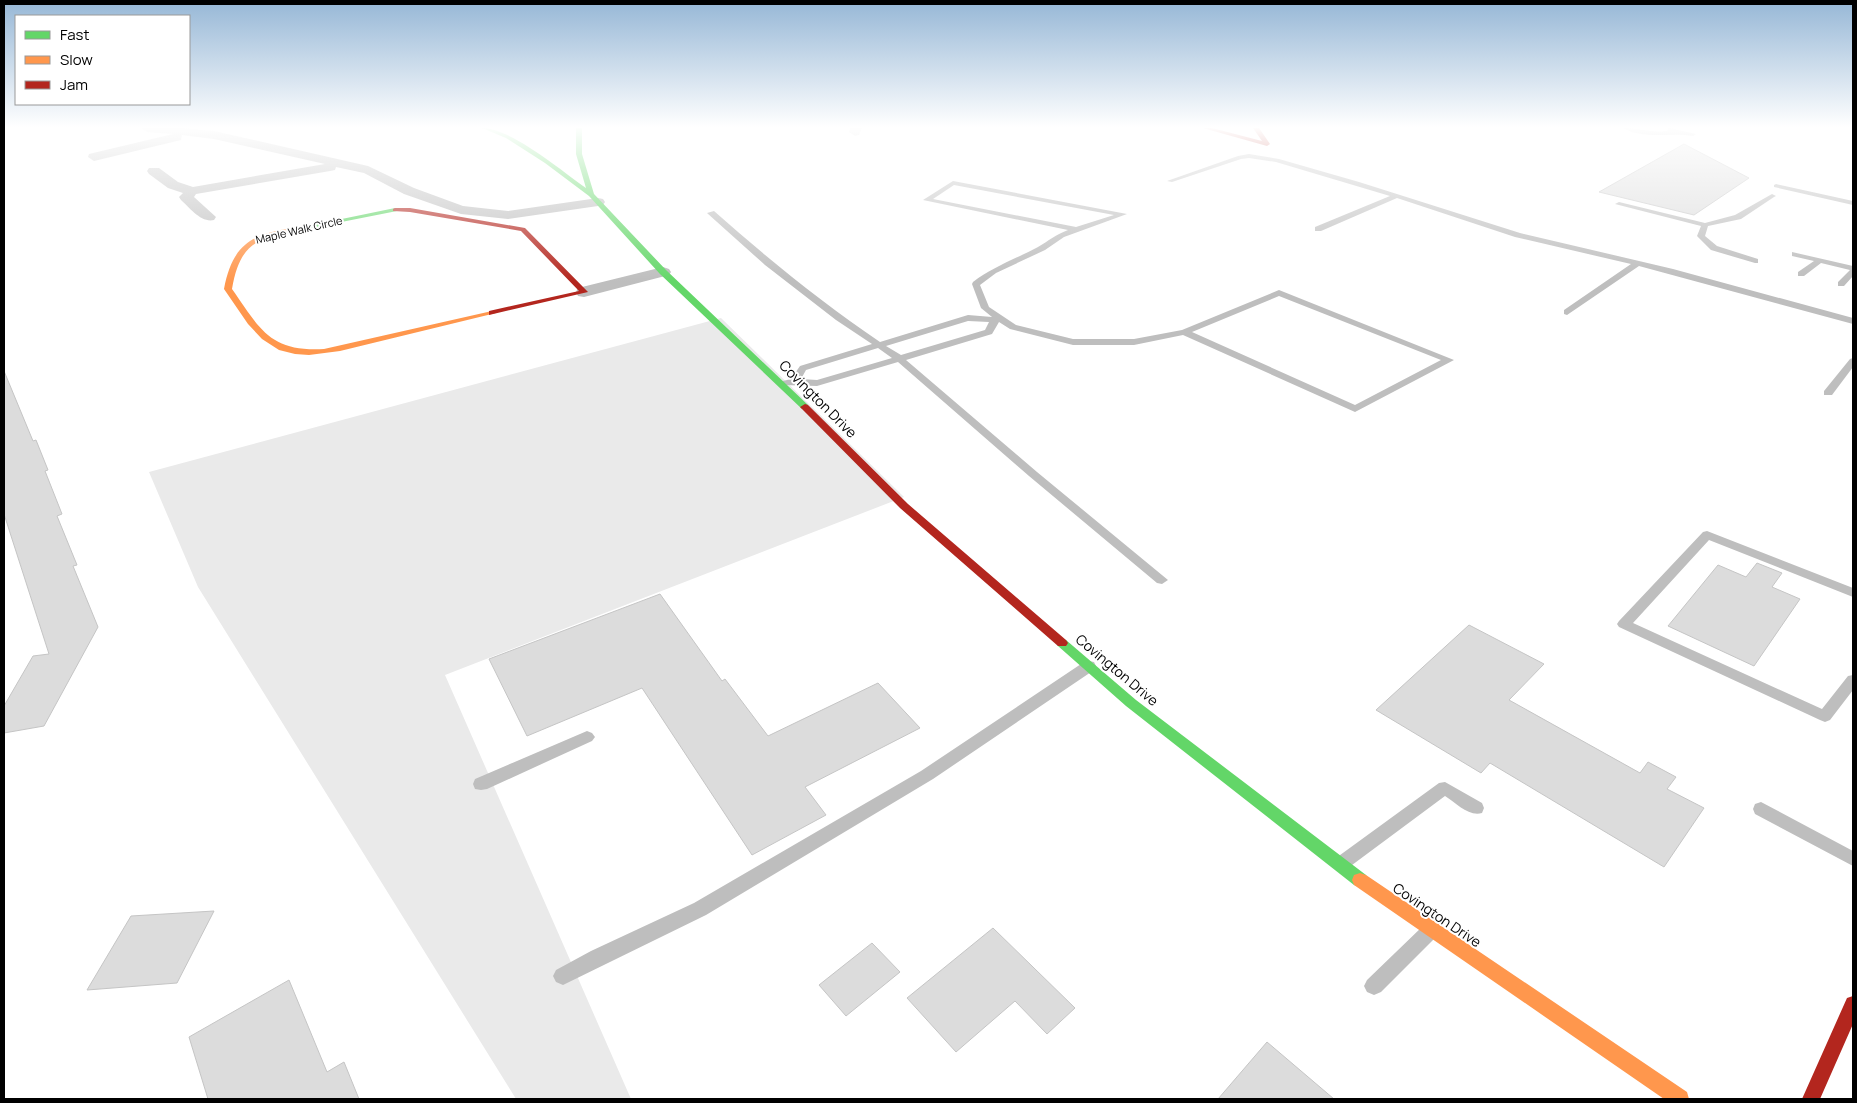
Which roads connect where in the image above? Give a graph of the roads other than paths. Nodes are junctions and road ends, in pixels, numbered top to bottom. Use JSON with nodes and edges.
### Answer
{"nodes":[{"id":1,"x":165,"y":179,"type":"edge"},
{"id":2,"x":254,"y":179,"type":"edge"},
{"id":3,"x":385,"y":179,"type":"edge"},
{"id":4,"x":570,"y":179,"type":"edge"},
{"id":5,"x":588,"y":179,"type":"edge"},
{"id":6,"x":1175,"y":179,"type":"edge"},
{"id":7,"x":1341,"y":179,"type":"edge"},
{"id":8,"x":1170,"y":181,"type":"dead end"},
{"id":9,"x":1776,"y":186,"type":"dead end"},
{"id":10,"x":192,"y":190,"type":"junction"},
{"id":11,"x":1396,"y":196,"type":"junction"},
{"id":12,"x":1772,"y":196,"type":"dead end"},
{"id":13,"x":595,"y":199,"type":"junction"},
{"id":14,"x":1853,"y":203,"type":"edge"},
{"id":15,"x":1619,"y":204,"type":"dead end"},
{"id":16,"x":711,"y":213,"type":"dead end"},
{"id":17,"x":209,"y":217,"type":"dead end"},
{"id":18,"x":1706,"y":226,"type":"junction"},
{"id":19,"x":1074,"y":229,"type":"junction"},
{"id":20,"x":1318,"y":229,"type":"dead end"},
{"id":21,"x":1795,"y":254,"type":"dead end"},
{"id":22,"x":1820,"y":260,"type":"junction"},
{"id":23,"x":1754,"y":261,"type":"dead end"},
{"id":24,"x":1637,"y":264,"type":"junction"},
{"id":25,"x":1853,"y":270,"type":"edge"},
{"id":26,"x":663,"y":272,"type":"junction"},
{"id":27,"x":1802,"y":274,"type":"dead end"},
{"id":28,"x":1841,"y":284,"type":"dead end"},
{"id":29,"x":584,"y":292,"type":"junction"},
{"id":30,"x":1567,"y":312,"type":"dead end"},
{"id":31,"x":998,"y":320,"type":"junction"},
{"id":32,"x":1853,"y":321,"type":"edge"},
{"id":33,"x":1184,"y":332,"type":"junction"},
{"id":34,"x":880,"y":345,"type":"junction"},
{"id":35,"x":900,"y":359,"type":"junction"},
{"id":36,"x":828,"y":360,"type":"junction"},
{"id":37,"x":1853,"y":361,"type":"edge"},
{"id":38,"x":845,"y":375,"type":"junction"},
{"id":39,"x":794,"y":381,"type":"junction"},
{"id":40,"x":782,"y":384,"type":"junction"},
{"id":41,"x":1828,"y":393,"type":"dead end"},
{"id":42,"x":1162,"y":580,"type":"dead end"},
{"id":43,"x":1853,"y":593,"type":"edge"},
{"id":44,"x":1089,"y":666,"type":"junction"},
{"id":45,"x":1853,"y":680,"type":"edge"},
{"id":46,"x":588,"y":737,"type":"dead end"},
{"id":47,"x":481,"y":784,"type":"dead end"},
{"id":48,"x":1476,"y":808,"type":"dead end"},
{"id":49,"x":1761,"y":809,"type":"dead end"},
{"id":50,"x":1853,"y":858,"type":"edge"},
{"id":51,"x":1340,"y":864,"type":"junction"},
{"id":52,"x":1432,"y":930,"type":"junction"},
{"id":53,"x":563,"y":976,"type":"dead end"},
{"id":54,"x":1374,"y":986,"type":"dead end"},
{"id":55,"x":1853,"y":1004,"type":"edge"},
{"id":56,"x":1680,"y":1099,"type":"edge"},
{"id":57,"x":1811,"y":1099,"type":"edge"}],
"edges":[{"from":1,"to":10,"type":"street"},
{"from":2,"to":10,"type":"street"},
{"from":3,"to":13,"type":"street"},
{"from":4,"to":13,"type":"street","name":"Covington Drive"},
{"from":5,"to":13,"type":"street","name":"Covington Drive"},
{"from":6,"to":8,"type":"lane"},
{"from":7,"to":11,"type":"lane"},
{"from":9,"to":14,"type":"lane"},
{"from":10,"to":17,"type":"street"},
{"from":11,"to":20,"type":"lane"},
{"from":11,"to":24,"type":"lane"},
{"from":12,"to":18,"type":"lane"},
{"from":13,"to":26,"type":"street","name":"Covington Drive"},
{"from":15,"to":18,"type":"lane"},
{"from":16,"to":34,"type":"lane"},
{"from":18,"to":23,"type":"lane"},
{"from":19,"to":19,"type":"lane"},
{"from":19,"to":31,"type":"lane"},
{"from":21,"to":22,"type":"lane"},
{"from":22,"to":25,"type":"lane"},
{"from":22,"to":27,"type":"lane"},
{"from":24,"to":30,"type":"lane"},
{"from":24,"to":32,"type":"lane"},
{"from":25,"to":28,"type":"lane"},
{"from":26,"to":29,"type":"street","name":"Maple Walk Circle"},
{"from":26,"to":40,"type":"street","name":"Covington Drive"},
{"from":29,"to":29,"type":"street","name":"Maple Walk Circle"},
{"from":31,"to":33,"type":"lane"},
{"from":31,"to":34,"type":"lane"},
{"from":31,"to":35,"type":"lane"},
{"from":33,"to":33,"type":"lane"},
{"from":34,"to":35,"type":"lane"},
{"from":34,"to":36,"type":"lane"},
{"from":35,"to":38,"type":"lane"},
{"from":35,"to":42,"type":"lane"},
{"from":36,"to":38,"type":"lane"},
{"from":36,"to":39,"type":"lane"},
{"from":37,"to":41,"type":"lane"},
{"from":38,"to":39,"type":"lane"},
{"from":39,"to":40,"type":"lane"},
{"from":40,"to":44,"type":"street","name":"Covington Drive"},
{"from":43,"to":45,"type":"lane"},
{"from":44,"to":51,"type":"street","name":"Covington Drive"},
{"from":44,"to":53,"type":"lane"},
{"from":46,"to":47,"type":"lane"},
{"from":48,"to":51,"type":"lane"},
{"from":49,"to":50,"type":"lane"},
{"from":51,"to":52,"type":"street","name":"Covington Drive"},
{"from":52,"to":54,"type":"lane"},
{"from":52,"to":56,"type":"street","name":"Covington Drive"},
{"from":55,"to":57,"type":"street"}]}
